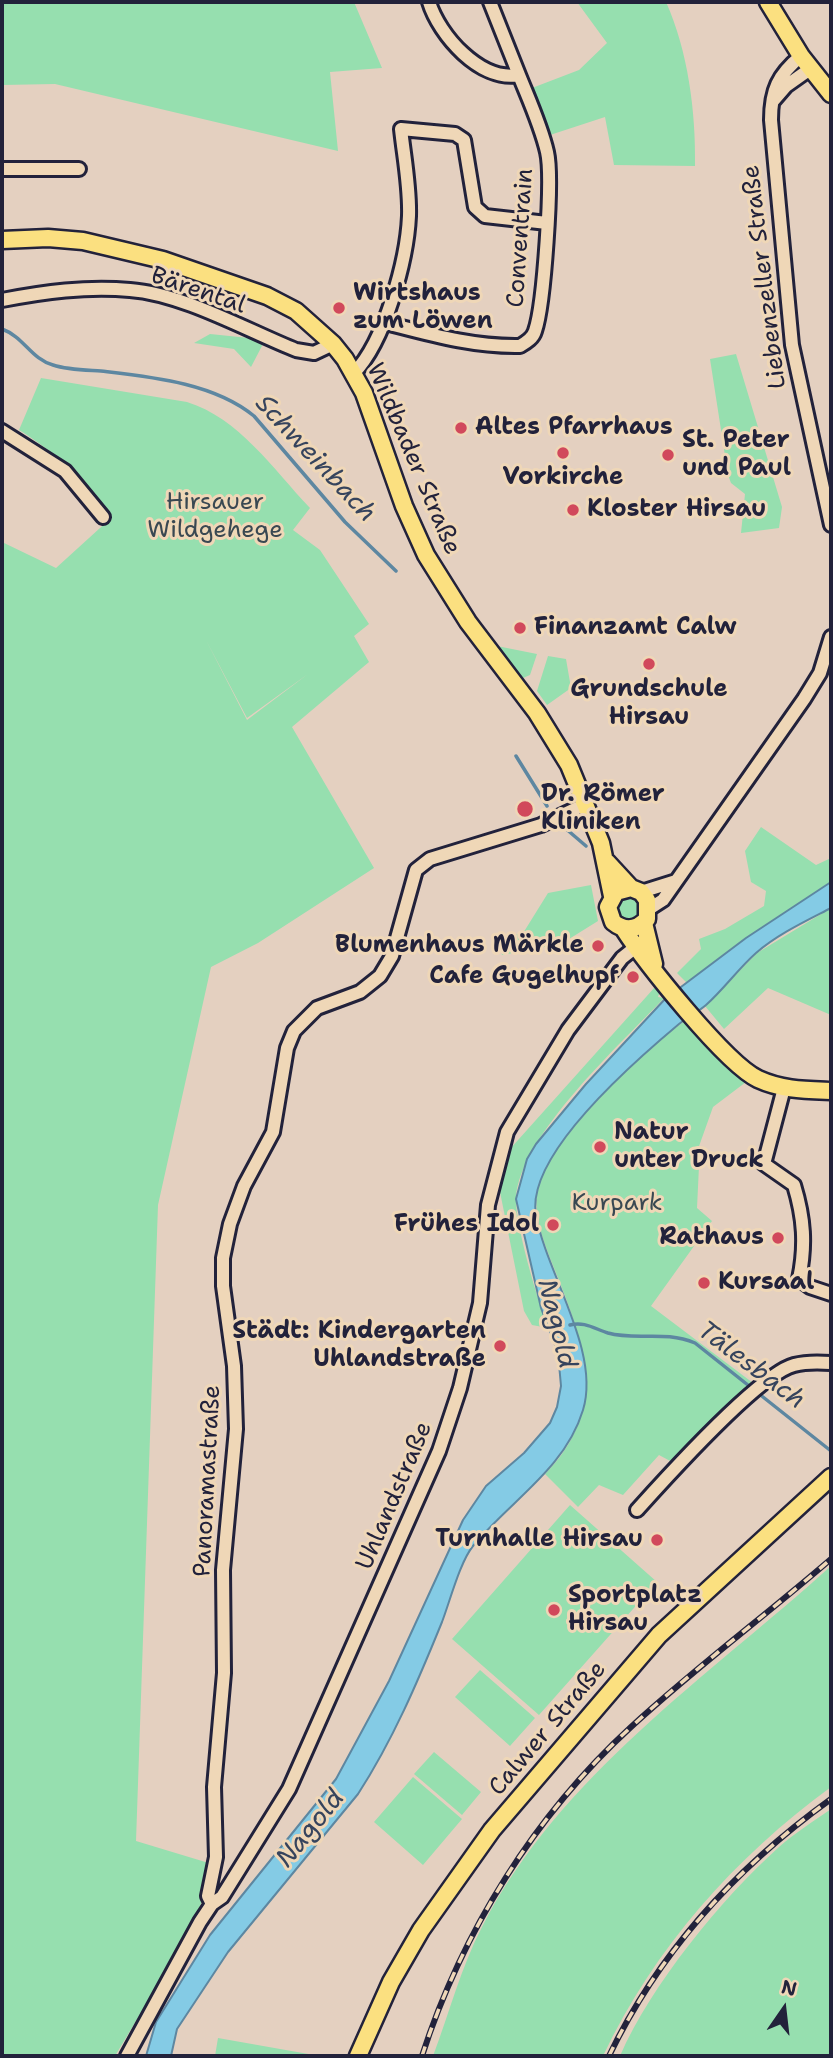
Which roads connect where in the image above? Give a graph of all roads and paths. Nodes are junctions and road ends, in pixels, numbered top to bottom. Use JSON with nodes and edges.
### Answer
{"nodes":[{"id":1,"x":429,"y":2,"type":"edge"},
{"id":2,"x":490,"y":2,"type":"edge"},
{"id":3,"x":768,"y":2,"type":"edge"},
{"id":4,"x":806,"y":62,"type":"junction"},
{"id":5,"x":519,"y":75,"type":"junction"},
{"id":6,"x":831,"y":94,"type":"edge"},
{"id":7,"x":2,"y":169,"type":"edge"},
{"id":8,"x":79,"y":169,"type":"dead end"},
{"id":9,"x":547,"y":223,"type":"junction"},
{"id":10,"x":2,"y":240,"type":"edge"},
{"id":11,"x":2,"y":300,"type":"edge"},
{"id":12,"x":382,"y":322,"type":"junction"},
{"id":13,"x":333,"y":344,"type":"junction"},
{"id":14,"x":354,"y":373,"type":"junction"},
{"id":15,"x":2,"y":431,"type":"edge"},
{"id":16,"x":103,"y":517,"type":"dead end"},
{"id":17,"x":831,"y":525,"type":"edge"},
{"id":18,"x":831,"y":637,"type":"edge"},
{"id":19,"x":586,"y":803,"type":"junction"},
{"id":20,"x":607,"y":862,"type":"junction"},
{"id":21,"x":676,"y":881,"type":"junction"},
{"id":22,"x":636,"y":890,"type":"junction"},
{"id":23,"x":612,"y":896,"type":"junction"},
{"id":24,"x":643,"y":930,"type":"junction"},
{"id":25,"x":784,"y":1088,"type":"junction"},
{"id":26,"x":831,"y":1091,"type":"edge"},
{"id":27,"x":831,"y":1294,"type":"edge"},
{"id":28,"x":831,"y":1363,"type":"edge"},
{"id":29,"x":831,"y":1477,"type":"edge"},
{"id":30,"x":637,"y":1510,"type":"dead end"},
{"id":31,"x":212,"y":1904,"type":"junction"},
{"id":32,"x":127,"y":2056,"type":"edge"},
{"id":33,"x":358,"y":2056,"type":"edge"}],
"edges":[{"from":1,"to":5,"type":"street"},
{"from":2,"to":5,"type":"street","name":"Conventrain"},
{"from":3,"to":4,"type":"main road"},
{"from":4,"to":6,"type":"main road"},
{"from":4,"to":17,"type":"street","name":"Liebenzeller Straße"},
{"from":5,"to":9,"type":"street","name":"Conventrain"},
{"from":7,"to":8,"type":"street"},
{"from":9,"to":12,"type":"street","name":"Conventrain"},
{"from":9,"to":12,"type":"street"},
{"from":10,"to":13,"type":"main road","name":"Wildbader Straße"},
{"from":11,"to":13,"type":"street","name":"Bärental"},
{"from":12,"to":14,"type":"street"},
{"from":13,"to":14,"type":"main road","name":"Wildbader Straße"},
{"from":14,"to":19,"type":"main road","name":"Wildbader Straße"},
{"from":15,"to":16,"type":"street"},
{"from":18,"to":21,"type":"street"},
{"from":19,"to":20,"type":"main road","name":"Wildbader Straße"},
{"from":19,"to":31,"type":"street","name":"Panoramastraße"},
{"from":20,"to":22,"type":"main road","name":"Wildbader Straße"},
{"from":20,"to":23,"type":"main road","name":"Wildbader Straße"},
{"from":21,"to":22,"type":"street"},
{"from":21,"to":24,"type":"street"},
{"from":22,"to":23,"type":"main road"},
{"from":22,"to":24,"type":"main road","name":"Wildbader Straße"},
{"from":23,"to":24,"type":"main road","name":"Wildbader Straße"},
{"from":24,"to":25,"type":"main road"},
{"from":24,"to":31,"type":"street","name":"Uhlandstraße"},
{"from":25,"to":26,"type":"main road"},
{"from":25,"to":27,"type":"street"},
{"from":28,"to":30,"type":"street"},
{"from":29,"to":33,"type":"main road","name":"Calwer Straße"},
{"from":31,"to":32,"type":"street","name":"Uhlandstraße"}]}
